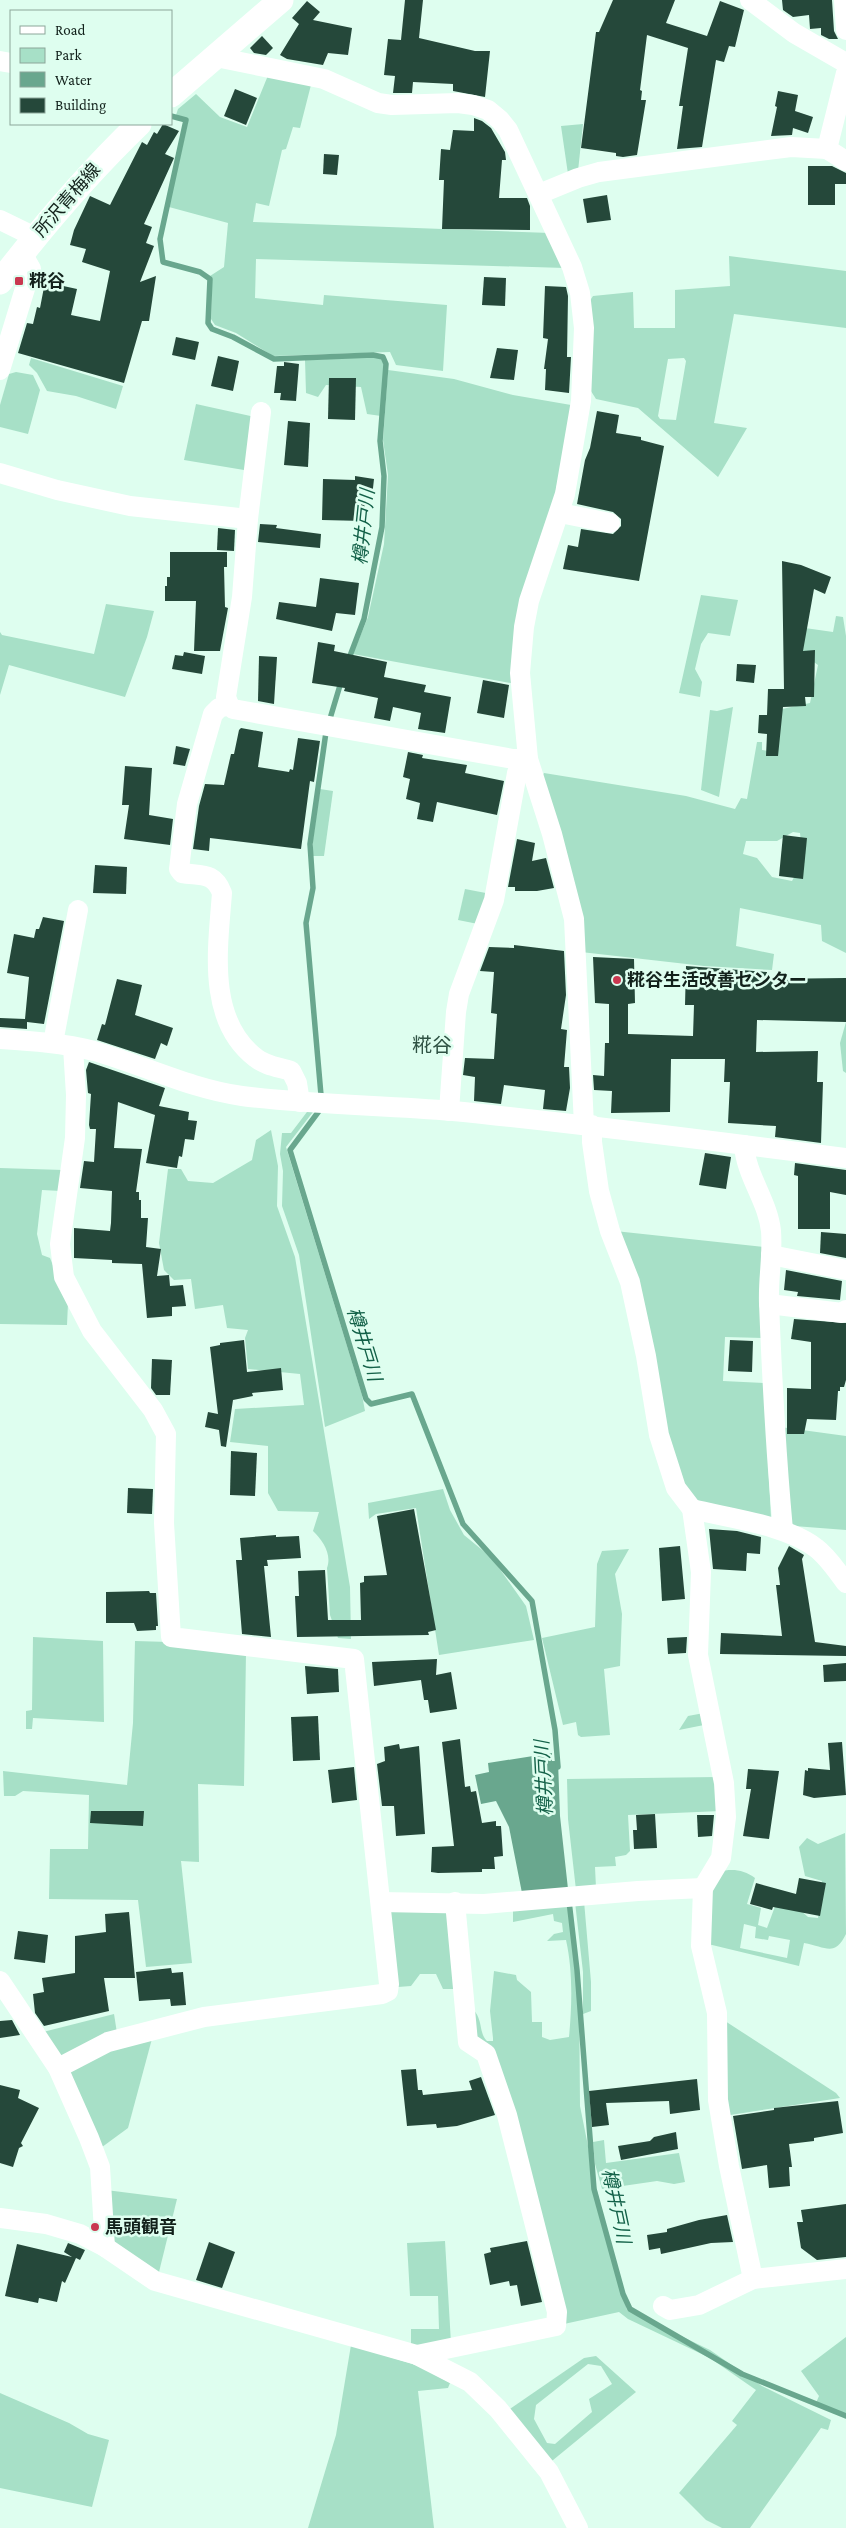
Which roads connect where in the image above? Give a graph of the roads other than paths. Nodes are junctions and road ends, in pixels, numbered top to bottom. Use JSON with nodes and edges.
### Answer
{"nodes":[{"id":1,"x":281,"y":0,"type":"edge"},
{"id":2,"x":750,"y":0,"type":"edge"},
{"id":3,"x":844,"y":0,"type":"edge"},
{"id":4,"x":846,"y":30,"type":"edge"},
{"id":5,"x":216,"y":58,"type":"junction"},
{"id":6,"x":845,"y":63,"type":"edge"},
{"id":7,"x":172,"y":94,"type":"edge"},
{"id":8,"x":138,"y":125,"type":"edge"},
{"id":9,"x":827,"y":149,"type":"junction"},
{"id":10,"x":846,"y":160,"type":"edge"},
{"id":11,"x":539,"y":194,"type":"junction"},
{"id":12,"x":0,"y":220,"type":"edge"},
{"id":13,"x":29,"y":245,"type":"junction"},
{"id":14,"x":0,"y":282,"type":"edge"},
{"id":15,"x":0,"y":370,"type":"edge"},
{"id":16,"x":261,"y":412,"type":"dead end"},
{"id":17,"x":0,"y":472,"type":"edge"},
{"id":18,"x":560,"y":513,"type":"junction"},
{"id":19,"x":248,"y":518,"type":"junction"},
{"id":20,"x":610,"y":523,"type":"dead end"},
{"id":21,"x":229,"y":705,"type":"junction"},
{"id":22,"x":528,"y":759,"type":"junction"},
{"id":23,"x":78,"y":910,"type":"dead end"},
{"id":24,"x":0,"y":1039,"type":"edge"},
{"id":25,"x":53,"y":1043,"type":"junction"},
{"id":26,"x":72,"y":1047,"type":"junction"},
{"id":27,"x":300,"y":1102,"type":"junction"},
{"id":28,"x":450,"y":1111,"type":"junction"},
{"id":29,"x":588,"y":1125,"type":"junction"},
{"id":30,"x":744,"y":1145,"type":"junction"},
{"id":31,"x":846,"y":1158,"type":"edge"},
{"id":32,"x":771,"y":1255,"type":"junction"},
{"id":33,"x":846,"y":1270,"type":"edge"},
{"id":34,"x":769,"y":1304,"type":"junction"},
{"id":35,"x":846,"y":1310,"type":"edge"},
{"id":36,"x":692,"y":1509,"type":"junction"},
{"id":37,"x":783,"y":1530,"type":"junction"},
{"id":38,"x":846,"y":1583,"type":"edge"},
{"id":39,"x":703,"y":1888,"type":"junction"},
{"id":40,"x":381,"y":1902,"type":"junction"},
{"id":41,"x":455,"y":1902,"type":"junction"},
{"id":42,"x":0,"y":1981,"type":"edge"},
{"id":43,"x":58,"y":2068,"type":"junction"},
{"id":44,"x":0,"y":2218,"type":"edge"},
{"id":45,"x":105,"y":2247,"type":"junction"},
{"id":46,"x":846,"y":2269,"type":"edge"},
{"id":47,"x":753,"y":2279,"type":"junction"},
{"id":48,"x":663,"y":2306,"type":"dead end"},
{"id":49,"x":417,"y":2355,"type":"junction"},
{"id":50,"x":578,"y":2528,"type":"edge"}],
"edges":[{"from":1,"to":5,"type":"main road"},
{"from":2,"to":6,"type":"street"},
{"from":3,"to":4,"type":"street"},
{"from":5,"to":7,"type":"main road"},
{"from":5,"to":11,"type":"street"},
{"from":6,"to":9,"type":"street"},
{"from":8,"to":13,"type":"main road","name":"所沢青梅線"},
{"from":9,"to":10,"type":"street"},
{"from":9,"to":11,"type":"street"},
{"from":11,"to":18,"type":"street"},
{"from":12,"to":13,"type":"street"},
{"from":13,"to":14,"type":"main road","name":"所沢青梅線"},
{"from":13,"to":15,"type":"street"},
{"from":16,"to":19,"type":"street"},
{"from":17,"to":19,"type":"street"},
{"from":18,"to":20,"type":"street"},
{"from":18,"to":22,"type":"street"},
{"from":19,"to":21,"type":"street"},
{"from":21,"to":22,"type":"street"},
{"from":21,"to":27,"type":"street"},
{"from":22,"to":28,"type":"street"},
{"from":22,"to":29,"type":"street"},
{"from":23,"to":25,"type":"street"},
{"from":24,"to":25,"type":"street"},
{"from":25,"to":26,"type":"street"},
{"from":26,"to":27,"type":"street"},
{"from":26,"to":40,"type":"street"},
{"from":27,"to":28,"type":"street"},
{"from":28,"to":29,"type":"street"},
{"from":29,"to":30,"type":"street"},
{"from":29,"to":36,"type":"street"},
{"from":30,"to":31,"type":"street"},
{"from":30,"to":32,"type":"street"},
{"from":32,"to":33,"type":"street"},
{"from":32,"to":34,"type":"street"},
{"from":34,"to":35,"type":"street"},
{"from":34,"to":37,"type":"street"},
{"from":36,"to":37,"type":"street"},
{"from":36,"to":39,"type":"street"},
{"from":37,"to":38,"type":"street"},
{"from":39,"to":41,"type":"street"},
{"from":39,"to":47,"type":"street"},
{"from":40,"to":41,"type":"street"},
{"from":40,"to":43,"type":"street"},
{"from":41,"to":49,"type":"street"},
{"from":42,"to":43,"type":"street"},
{"from":43,"to":45,"type":"street"},
{"from":44,"to":45,"type":"street"},
{"from":45,"to":49,"type":"street"},
{"from":46,"to":47,"type":"street"},
{"from":47,"to":48,"type":"street"},
{"from":49,"to":50,"type":"street"}]}
